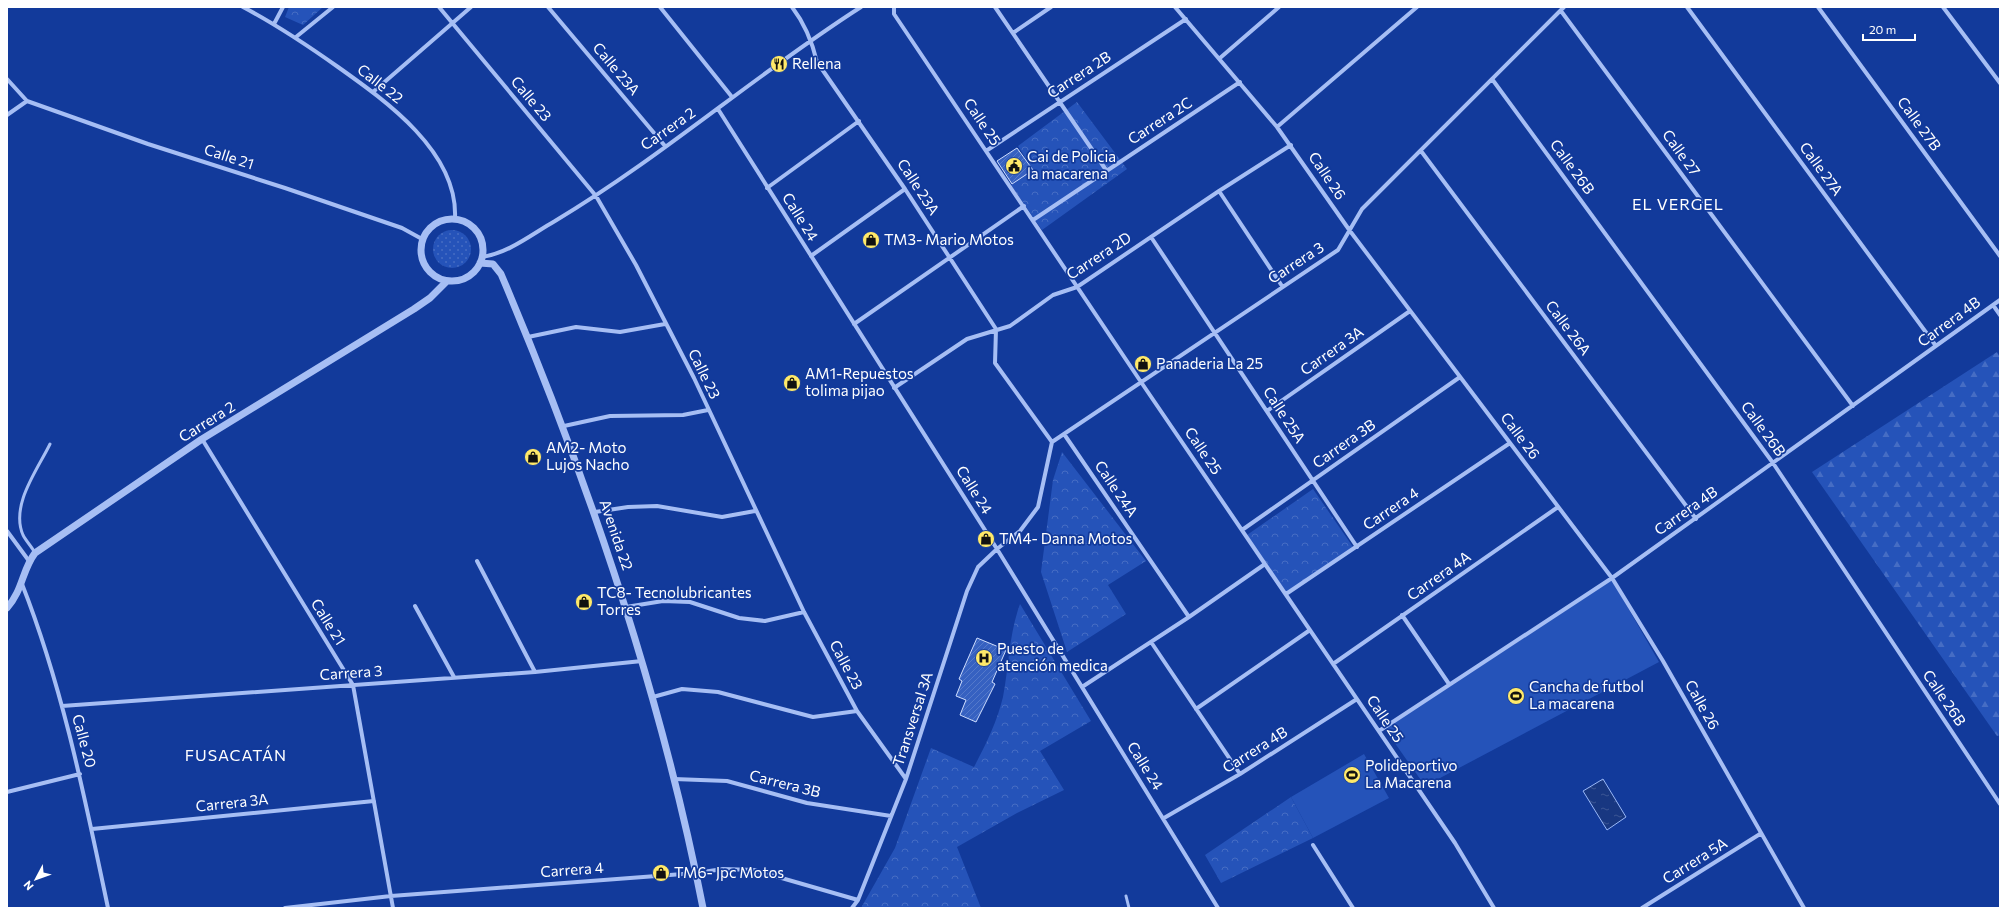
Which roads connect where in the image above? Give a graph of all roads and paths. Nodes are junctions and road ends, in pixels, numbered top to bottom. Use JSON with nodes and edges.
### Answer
{"nodes":[{"id":1,"x":243,"y":7,"type":"edge"},
{"id":2,"x":282,"y":7,"type":"edge"},
{"id":3,"x":333,"y":7,"type":"edge"},
{"id":4,"x":439,"y":7,"type":"edge"},
{"id":5,"x":471,"y":7,"type":"edge"},
{"id":6,"x":548,"y":7,"type":"edge"},
{"id":7,"x":660,"y":7,"type":"edge"},
{"id":8,"x":792,"y":7,"type":"edge"},
{"id":9,"x":861,"y":7,"type":"edge"},
{"id":10,"x":894,"y":7,"type":"edge"},
{"id":11,"x":995,"y":7,"type":"edge"},
{"id":12,"x":1051,"y":7,"type":"edge"},
{"id":13,"x":1175,"y":7,"type":"edge"},
{"id":14,"x":1279,"y":7,"type":"edge"},
{"id":15,"x":1417,"y":7,"type":"edge"},
{"id":16,"x":1687,"y":7,"type":"edge"},
{"id":17,"x":1818,"y":7,"type":"edge"},
{"id":18,"x":1943,"y":7,"type":"edge"},
{"id":19,"x":1562,"y":9,"type":"edge"},
{"id":20,"x":1186,"y":20,"type":"junction"},
{"id":21,"x":452,"y":22,"type":"junction"},
{"id":22,"x":274,"y":24,"type":"junction"},
{"id":23,"x":1013,"y":32,"type":"junction"},
{"id":24,"x":296,"y":37,"type":"junction"},
{"id":25,"x":811,"y":39,"type":"junction"},
{"id":26,"x":1220,"y":58,"type":"junction"},
{"id":27,"x":7,"y":79,"type":"edge"},
{"id":28,"x":1492,"y":79,"type":"junction"},
{"id":29,"x":1240,"y":82,"type":"junction"},
{"id":30,"x":2000,"y":83,"type":"edge"},
{"id":31,"x":373,"y":92,"type":"junction"},
{"id":32,"x":732,"y":97,"type":"junction"},
{"id":33,"x":27,"y":101,"type":"junction"},
{"id":34,"x":1060,"y":102,"type":"junction"},
{"id":35,"x":718,"y":109,"type":"junction"},
{"id":36,"x":7,"y":115,"type":"edge"},
{"id":37,"x":860,"y":121,"type":"junction"},
{"id":38,"x":1277,"y":127,"type":"junction"},
{"id":39,"x":1291,"y":145,"type":"junction"},
{"id":40,"x":665,"y":146,"type":"junction"},
{"id":41,"x":986,"y":150,"type":"junction"},
{"id":42,"x":1421,"y":151,"type":"junction"},
{"id":43,"x":1106,"y":170,"type":"junction"},
{"id":44,"x":768,"y":188,"type":"junction"},
{"id":45,"x":905,"y":189,"type":"junction"},
{"id":46,"x":1219,"y":191,"type":"junction"},
{"id":47,"x":596,"y":196,"type":"junction"},
{"id":48,"x":1024,"y":206,"type":"junction"},
{"id":49,"x":455,"y":218,"type":"junction"},
{"id":50,"x":1033,"y":220,"type":"junction"},
{"id":51,"x":1350,"y":231,"type":"junction"},
{"id":52,"x":1151,"y":237,"type":"junction"},
{"id":53,"x":422,"y":239,"type":"junction"},
{"id":54,"x":811,"y":256,"type":"junction"},
{"id":55,"x":2000,"y":256,"type":"edge"},
{"id":56,"x":950,"y":258,"type":"junction"},
{"id":57,"x":481,"y":260,"type":"junction"},
{"id":58,"x":447,"y":280,"type":"junction"},
{"id":59,"x":1282,"y":286,"type":"junction"},
{"id":60,"x":1077,"y":287,"type":"junction"},
{"id":61,"x":2000,"y":300,"type":"edge"},
{"id":62,"x":1993,"y":305,"type":"junction"},
{"id":63,"x":1410,"y":311,"type":"junction"},
{"id":64,"x":2000,"y":315,"type":"edge"},
{"id":65,"x":665,"y":324,"type":"junction"},
{"id":66,"x":854,"y":324,"type":"junction"},
{"id":67,"x":996,"y":329,"type":"junction"},
{"id":68,"x":1215,"y":332,"type":"junction"},
{"id":69,"x":528,"y":337,"type":"junction"},
{"id":70,"x":1936,"y":346,"type":"junction"},
{"id":71,"x":1460,"y":377,"type":"junction"},
{"id":72,"x":1141,"y":382,"type":"junction"},
{"id":73,"x":894,"y":388,"type":"junction"},
{"id":74,"x":1853,"y":406,"type":"junction"},
{"id":75,"x":708,"y":410,"type":"junction"},
{"id":76,"x":1267,"y":411,"type":"junction"},
{"id":77,"x":564,"y":426,"type":"junction"},
{"id":78,"x":1064,"y":434,"type":"junction"},
{"id":79,"x":202,"y":440,"type":"junction"},
{"id":80,"x":1052,"y":442,"type":"junction"},
{"id":81,"x":1510,"y":442,"type":"junction"},
{"id":82,"x":50,"y":444,"type":"dead end"},
{"id":83,"x":1773,"y":463,"type":"junction"},
{"id":84,"x":1313,"y":480,"type":"junction"},
{"id":85,"x":1558,"y":507,"type":"junction"},
{"id":86,"x":755,"y":511,"type":"junction"},
{"id":87,"x":595,"y":512,"type":"junction"},
{"id":88,"x":1696,"y":519,"type":"junction"},
{"id":89,"x":1242,"y":530,"type":"junction"},
{"id":90,"x":7,"y":531,"type":"edge"},
{"id":91,"x":1357,"y":546,"type":"junction"},
{"id":92,"x":997,"y":549,"type":"junction"},
{"id":93,"x":36,"y":553,"type":"junction"},
{"id":94,"x":29,"y":561,"type":"junction"},
{"id":95,"x":477,"y":561,"type":"dead end"},
{"id":96,"x":1265,"y":564,"type":"junction"},
{"id":97,"x":1612,"y":578,"type":"junction"},
{"id":98,"x":22,"y":584,"type":"junction"},
{"id":99,"x":1286,"y":594,"type":"junction"},
{"id":100,"x":415,"y":606,"type":"dead end"},
{"id":101,"x":626,"y":607,"type":"junction"},
{"id":102,"x":7,"y":608,"type":"edge"},
{"id":103,"x":804,"y":612,"type":"junction"},
{"id":104,"x":1402,"y":615,"type":"junction"},
{"id":105,"x":1189,"y":617,"type":"junction"},
{"id":106,"x":1310,"y":630,"type":"junction"},
{"id":107,"x":1151,"y":642,"type":"junction"},
{"id":108,"x":642,"y":661,"type":"junction"},
{"id":109,"x":1333,"y":664,"type":"junction"},
{"id":110,"x":535,"y":672,"type":"junction"},
{"id":111,"x":454,"y":677,"type":"junction"},
{"id":112,"x":1449,"y":684,"type":"junction"},
{"id":113,"x":353,"y":685,"type":"junction"},
{"id":114,"x":1082,"y":687,"type":"junction"},
{"id":115,"x":653,"y":696,"type":"junction"},
{"id":116,"x":1357,"y":699,"type":"junction"},
{"id":117,"x":62,"y":706,"type":"junction"},
{"id":118,"x":1196,"y":709,"type":"junction"},
{"id":119,"x":857,"y":711,"type":"junction"},
{"id":120,"x":1379,"y":731,"type":"junction"},
{"id":121,"x":80,"y":774,"type":"junction"},
{"id":122,"x":1240,"y":774,"type":"junction"},
{"id":123,"x":674,"y":779,"type":"junction"},
{"id":124,"x":906,"y":779,"type":"junction"},
{"id":125,"x":7,"y":792,"type":"edge"},
{"id":126,"x":374,"y":801,"type":"junction"},
{"id":127,"x":2000,"y":804,"type":"edge"},
{"id":128,"x":891,"y":816,"type":"junction"},
{"id":129,"x":1164,"y":818,"type":"junction"},
{"id":130,"x":92,"y":829,"type":"junction"},
{"id":131,"x":1760,"y":834,"type":"junction"},
{"id":132,"x":1313,"y":845,"type":"dead end"},
{"id":133,"x":696,"y":873,"type":"junction"},
{"id":134,"x":391,"y":896,"type":"junction"},
{"id":135,"x":1126,"y":896,"type":"dead end"},
{"id":136,"x":858,"y":900,"type":"junction"},
{"id":137,"x":108,"y":908,"type":"edge"},
{"id":138,"x":285,"y":908,"type":"edge"},
{"id":139,"x":393,"y":908,"type":"edge"},
{"id":140,"x":703,"y":908,"type":"edge"},
{"id":141,"x":852,"y":908,"type":"edge"},
{"id":142,"x":1129,"y":908,"type":"edge"},
{"id":143,"x":1218,"y":908,"type":"edge"},
{"id":144,"x":1352,"y":908,"type":"edge"},
{"id":145,"x":1494,"y":908,"type":"edge"},
{"id":146,"x":1642,"y":908,"type":"edge"},
{"id":147,"x":1804,"y":908,"type":"edge"}],
"edges":[{"from":1,"to":22,"type":"street","name":"Calle 22"},
{"from":2,"to":22,"type":"street"},
{"from":3,"to":24,"type":"street"},
{"from":4,"to":21,"type":"street","name":"Calle 23"},
{"from":5,"to":21,"type":"street"},
{"from":6,"to":40,"type":"street","name":"Calle 23A"},
{"from":7,"to":32,"type":"street"},
{"from":8,"to":25,"type":"street","name":"Calle 23A"},
{"from":9,"to":25,"type":"street","name":"Carrera 2"},
{"from":10,"to":41,"type":"street","name":"Calle 25"},
{"from":11,"to":23,"type":"street"},
{"from":12,"to":23,"type":"street"},
{"from":13,"to":20,"type":"street","name":"Calle 26"},
{"from":14,"to":26,"type":"street"},
{"from":15,"to":38,"type":"street"},
{"from":16,"to":70,"type":"street","name":"Calle 27A"},
{"from":17,"to":55,"type":"street","name":"Calle 27B"},
{"from":18,"to":30,"type":"street"},
{"from":19,"to":28,"type":"street","name":"Carrera 3"},
{"from":19,"to":74,"type":"street","name":"Calle 27"},
{"from":20,"to":26,"type":"street","name":"Calle 26"},
{"from":20,"to":34,"type":"street","name":"Carrera 2B"},
{"from":21,"to":31,"type":"street"},
{"from":21,"to":47,"type":"street","name":"Calle 23"},
{"from":22,"to":24,"type":"street","name":"Calle 22"},
{"from":23,"to":34,"type":"street"},
{"from":24,"to":31,"type":"street","name":"Calle 22"},
{"from":25,"to":32,"type":"street","name":"Carrera 2"},
{"from":25,"to":37,"type":"street","name":"Calle 23A"},
{"from":26,"to":29,"type":"street","name":"Calle 26"},
{"from":27,"to":33,"type":"street"},
{"from":28,"to":42,"type":"street","name":"Carrera 3"},
{"from":28,"to":83,"type":"street","name":"Calle 26B"},
{"from":29,"to":38,"type":"street","name":"Calle 26"},
{"from":29,"to":43,"type":"street","name":"Carrera 2C"},
{"from":31,"to":49,"type":"street","name":"Calle 22"},
{"from":32,"to":35,"type":"street","name":"Carrera 2"},
{"from":33,"to":36,"type":"street"},
{"from":33,"to":53,"type":"street","name":"Calle 21"},
{"from":34,"to":41,"type":"street","name":"Carrera 2B"},
{"from":34,"to":43,"type":"street"},
{"from":35,"to":40,"type":"street","name":"Carrera 2"},
{"from":35,"to":44,"type":"street","name":"Calle 24"},
{"from":37,"to":44,"type":"street"},
{"from":37,"to":45,"type":"street","name":"Calle 23A"},
{"from":38,"to":39,"type":"street","name":"Calle 26"},
{"from":39,"to":46,"type":"street","name":"Carrera 2D"},
{"from":39,"to":51,"type":"street","name":"Calle 26"},
{"from":40,"to":47,"type":"street","name":"Carrera 2"},
{"from":41,"to":48,"type":"street","name":"Calle 25"},
{"from":42,"to":51,"type":"street","name":"Carrera 3"},
{"from":42,"to":88,"type":"street","name":"Calle 26A"},
{"from":43,"to":50,"type":"street","name":"Carrera 2C"},
{"from":44,"to":54,"type":"street","name":"Calle 24"},
{"from":45,"to":54,"type":"street"},
{"from":45,"to":56,"type":"street","name":"Calle 23A"},
{"from":46,"to":52,"type":"street","name":"Carrera 2D"},
{"from":46,"to":59,"type":"street"},
{"from":47,"to":57,"type":"street","name":"Carrera 2"},
{"from":47,"to":65,"type":"street","name":"Calle 23"},
{"from":48,"to":50,"type":"street","name":"Calle 25"},
{"from":48,"to":56,"type":"street"},
{"from":49,"to":53,"type":"street"},
{"from":49,"to":57,"type":"street"},
{"from":50,"to":60,"type":"street","name":"Calle 25"},
{"from":51,"to":59,"type":"street","name":"Carrera 3"},
{"from":51,"to":63,"type":"street","name":"Calle 26"},
{"from":52,"to":60,"type":"street","name":"Carrera 2D"},
{"from":52,"to":68,"type":"street","name":"Calle 25A"},
{"from":53,"to":58,"type":"street"},
{"from":54,"to":66,"type":"street","name":"Calle 24"},
{"from":56,"to":66,"type":"street"},
{"from":56,"to":67,"type":"street","name":"Calle 23A"},
{"from":57,"to":58,"type":"street"},
{"from":57,"to":69,"type":"street","name":"Avenida 22"},
{"from":58,"to":79,"type":"street","name":"Carrera 2"},
{"from":59,"to":68,"type":"street","name":"Carrera 3"},
{"from":60,"to":67,"type":"street","name":"Carrera 2D"},
{"from":60,"to":72,"type":"street","name":"Calle 25"},
{"from":61,"to":62,"type":"street","name":"Carrera 4B"},
{"from":62,"to":64,"type":"street"},
{"from":62,"to":70,"type":"street","name":"Carrera 4B"},
{"from":63,"to":71,"type":"street","name":"Calle 26"},
{"from":63,"to":76,"type":"street","name":"Carrera 3A"},
{"from":65,"to":69,"type":"street"},
{"from":65,"to":75,"type":"street","name":"Calle 23"},
{"from":66,"to":73,"type":"street","name":"Calle 24"},
{"from":67,"to":73,"type":"street","name":"Carrera 2D"},
{"from":67,"to":80,"type":"street"},
{"from":68,"to":72,"type":"street","name":"Carrera 3"},
{"from":68,"to":76,"type":"street","name":"Calle 25A"},
{"from":69,"to":77,"type":"street","name":"Avenida 22"},
{"from":70,"to":74,"type":"street","name":"Carrera 4B"},
{"from":71,"to":81,"type":"street","name":"Calle 26"},
{"from":71,"to":84,"type":"street","name":"Carrera 3B"},
{"from":72,"to":78,"type":"street","name":"Carrera 3"},
{"from":72,"to":89,"type":"street","name":"Calle 25"},
{"from":73,"to":92,"type":"street","name":"Calle 24"},
{"from":74,"to":83,"type":"street","name":"Carrera 4B"},
{"from":75,"to":77,"type":"street"},
{"from":75,"to":86,"type":"street","name":"Calle 23"},
{"from":76,"to":84,"type":"street","name":"Calle 25A"},
{"from":77,"to":87,"type":"street","name":"Avenida 22"},
{"from":78,"to":80,"type":"street","name":"Carrera 3"},
{"from":78,"to":105,"type":"street","name":"Calle 24A"},
{"from":79,"to":93,"type":"street","name":"Carrera 2"},
{"from":79,"to":113,"type":"street","name":"Calle 21"},
{"from":80,"to":92,"type":"street"},
{"from":81,"to":85,"type":"street","name":"Calle 26"},
{"from":81,"to":91,"type":"street","name":"Carrera 4"},
{"from":82,"to":93,"type":"lane"},
{"from":83,"to":88,"type":"street","name":"Carrera 4B"},
{"from":83,"to":127,"type":"street","name":"Calle 26B"},
{"from":84,"to":89,"type":"street","name":"Carrera 3B"},
{"from":84,"to":91,"type":"street","name":"Calle 25A"},
{"from":85,"to":97,"type":"street","name":"Calle 26"},
{"from":85,"to":104,"type":"street","name":"Carrera 4A"},
{"from":86,"to":87,"type":"street"},
{"from":86,"to":103,"type":"street","name":"Calle 23"},
{"from":87,"to":101,"type":"street","name":"Avenida 22"},
{"from":88,"to":97,"type":"street","name":"Carrera 4B"},
{"from":89,"to":96,"type":"street","name":"Calle 25"},
{"from":90,"to":94,"type":"street"},
{"from":91,"to":99,"type":"street","name":"Carrera 4"},
{"from":92,"to":114,"type":"street","name":"Calle 24"},
{"from":92,"to":124,"type":"street","name":"Transversal 3A"},
{"from":93,"to":94,"type":"street","name":"Carrera 2"},
{"from":94,"to":98,"type":"street","name":"Carrera 2"},
{"from":95,"to":110,"type":"street"},
{"from":96,"to":99,"type":"street","name":"Calle 25"},
{"from":96,"to":105,"type":"street"},
{"from":97,"to":112,"type":"street","name":"Carrera 4B"},
{"from":97,"to":131,"type":"street","name":"Calle 26"},
{"from":98,"to":102,"type":"street","name":"Carrera 2"},
{"from":98,"to":117,"type":"street","name":"Calle 20"},
{"from":99,"to":106,"type":"street","name":"Calle 25"},
{"from":100,"to":111,"type":"street"},
{"from":101,"to":103,"type":"street"},
{"from":101,"to":108,"type":"street","name":"Avenida 22"},
{"from":103,"to":119,"type":"street","name":"Calle 23"},
{"from":104,"to":109,"type":"street","name":"Carrera 4A"},
{"from":104,"to":112,"type":"street"},
{"from":105,"to":107,"type":"street"},
{"from":106,"to":109,"type":"street","name":"Calle 25"},
{"from":106,"to":118,"type":"street"},
{"from":107,"to":114,"type":"street"},
{"from":107,"to":118,"type":"street"},
{"from":108,"to":110,"type":"street","name":"Carrera 3"},
{"from":108,"to":115,"type":"street","name":"Avenida 22"},
{"from":109,"to":116,"type":"street","name":"Calle 25"},
{"from":110,"to":111,"type":"street","name":"Carrera 3"},
{"from":111,"to":113,"type":"street","name":"Carrera 3"},
{"from":112,"to":120,"type":"street","name":"Carrera 4B"},
{"from":113,"to":117,"type":"street","name":"Carrera 3"},
{"from":113,"to":126,"type":"street","name":"Calle 21"},
{"from":114,"to":129,"type":"street","name":"Calle 24"},
{"from":115,"to":119,"type":"street"},
{"from":115,"to":123,"type":"street","name":"Avenida 22"},
{"from":116,"to":120,"type":"street","name":"Calle 25"},
{"from":116,"to":122,"type":"street","name":"Carrera 4B"},
{"from":117,"to":121,"type":"street","name":"Calle 20"},
{"from":118,"to":122,"type":"street"},
{"from":119,"to":124,"type":"street","name":"Calle 23"},
{"from":120,"to":145,"type":"street","name":"Calle 25"},
{"from":121,"to":125,"type":"street"},
{"from":121,"to":130,"type":"street","name":"Calle 20"},
{"from":122,"to":129,"type":"street","name":"Carrera 4B"},
{"from":123,"to":128,"type":"street","name":"Carrera 3B"},
{"from":123,"to":133,"type":"street","name":"Avenida 22"},
{"from":124,"to":128,"type":"street","name":"Transversal 3A"},
{"from":126,"to":130,"type":"street","name":"Carrera 3A"},
{"from":126,"to":134,"type":"street","name":"Calle 21"},
{"from":128,"to":136,"type":"street","name":"Transversal 3A"},
{"from":129,"to":143,"type":"street","name":"Calle 24"},
{"from":130,"to":137,"type":"street","name":"Calle 20"},
{"from":131,"to":146,"type":"street","name":"Carrera 5A"},
{"from":131,"to":147,"type":"street","name":"Calle 26"},
{"from":132,"to":144,"type":"street"},
{"from":133,"to":134,"type":"street","name":"Carrera 4"},
{"from":133,"to":136,"type":"street","name":"Carrera 4"},
{"from":133,"to":140,"type":"street","name":"Avenida 22"},
{"from":134,"to":138,"type":"street","name":"Carrera 4"},
{"from":134,"to":139,"type":"street","name":"Calle 21"},
{"from":135,"to":142,"type":"lane"},
{"from":136,"to":141,"type":"street","name":"Transversal 3A"}]}
